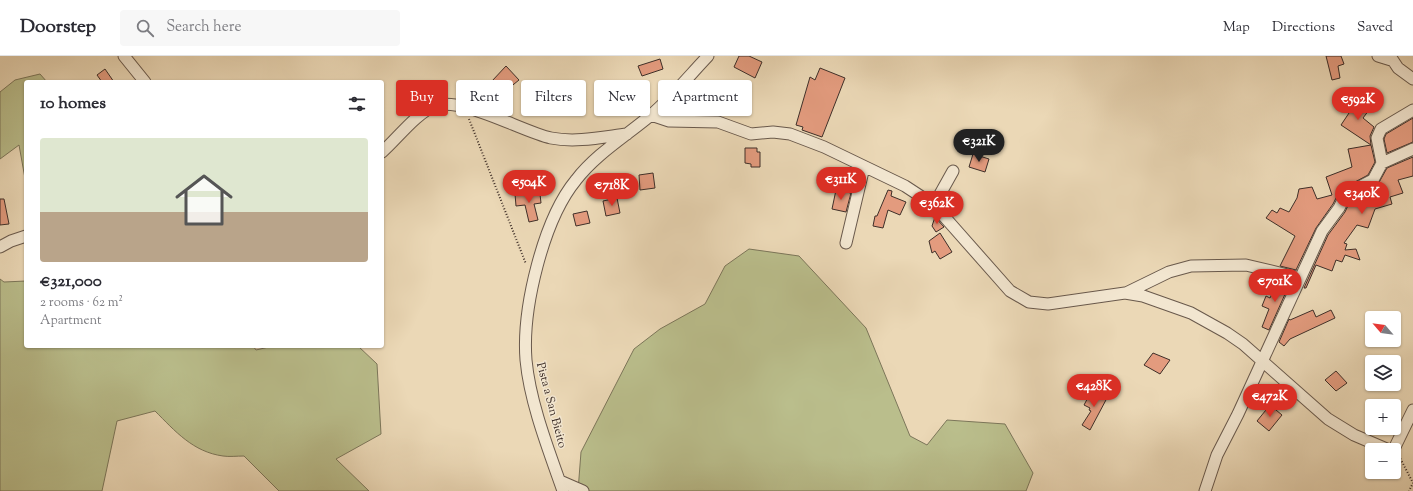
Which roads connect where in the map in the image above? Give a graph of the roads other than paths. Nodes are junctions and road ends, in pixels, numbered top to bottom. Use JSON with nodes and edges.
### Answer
{"nodes":[{"id":1,"x":124,"y":56,"type":"edge"},
{"id":2,"x":708,"y":56,"type":"edge"},
{"id":3,"x":1378,"y":56,"type":"edge"},
{"id":4,"x":1391,"y":58,"type":"edge"},
{"id":5,"x":1413,"y":79,"type":"edge"},
{"id":6,"x":143,"y":80,"type":"edge"},
{"id":7,"x":1413,"y":110,"type":"edge"},
{"id":8,"x":651,"y":115,"type":"junction"},
{"id":9,"x":628,"y":134,"type":"junction"},
{"id":10,"x":1413,"y":149,"type":"edge"},
{"id":11,"x":384,"y":150,"type":"edge"},
{"id":12,"x":1382,"y":162,"type":"junction"},
{"id":13,"x":864,"y":167,"type":"junction"},
{"id":14,"x":953,"y":171,"type":"dead end"},
{"id":15,"x":934,"y":205,"type":"junction"},
{"id":16,"x":24,"y":237,"type":"edge"},
{"id":17,"x":846,"y":243,"type":"dead end"},
{"id":18,"x":0,"y":247,"type":"edge"},
{"id":19,"x":1300,"y":278,"type":"junction"},
{"id":20,"x":1125,"y":293,"type":"junction"},
{"id":21,"x":1262,"y":360,"type":"junction"},
{"id":22,"x":1413,"y":410,"type":"edge"},
{"id":23,"x":1374,"y":443,"type":"edge"},
{"id":24,"x":1395,"y":443,"type":"edge"},
{"id":25,"x":561,"y":486,"type":"edge"},
{"id":26,"x":582,"y":491,"type":"edge"},
{"id":27,"x":1205,"y":491,"type":"edge"}],
"edges":[{"from":1,"to":6,"type":"street"},
{"from":2,"to":8,"type":"street","name":"Pista a San Bieito"},
{"from":3,"to":4,"type":"street"},
{"from":4,"to":5,"type":"street"},
{"from":7,"to":12,"type":"street"},
{"from":8,"to":9,"type":"street","name":"Pista a San Bieito"},
{"from":8,"to":13,"type":"street"},
{"from":9,"to":11,"type":"street"},
{"from":9,"to":25,"type":"street","name":"Pista a San Bieito"},
{"from":10,"to":12,"type":"street"},
{"from":12,"to":19,"type":"street"},
{"from":13,"to":15,"type":"street"},
{"from":13,"to":17,"type":"street"},
{"from":14,"to":15,"type":"street"},
{"from":15,"to":20,"type":"street"},
{"from":16,"to":18,"type":"street"},
{"from":19,"to":20,"type":"street"},
{"from":19,"to":21,"type":"street"},
{"from":20,"to":21,"type":"street"},
{"from":21,"to":23,"type":"street"},
{"from":21,"to":27,"type":"street"},
{"from":22,"to":24,"type":"street"},
{"from":25,"to":26,"type":"street"}]}
